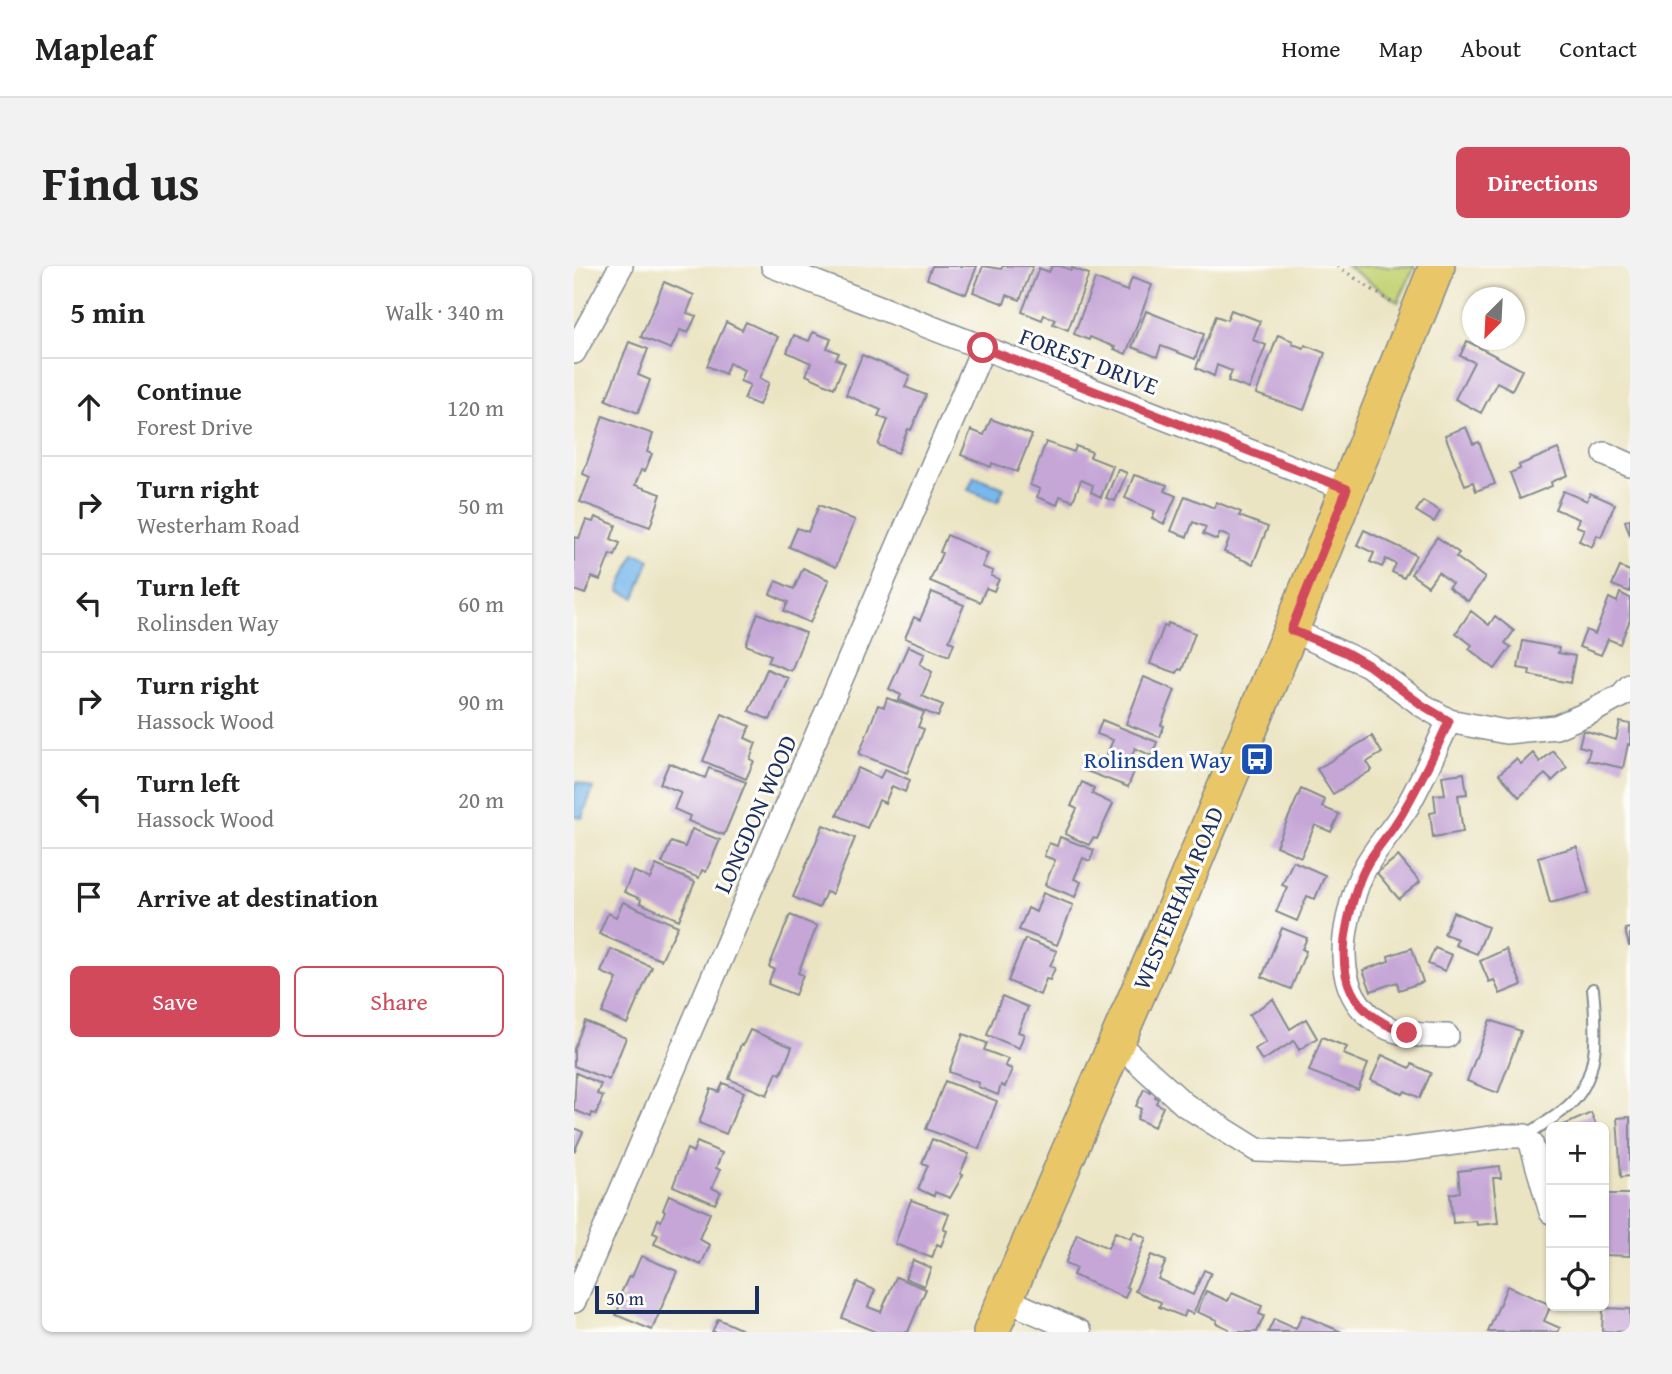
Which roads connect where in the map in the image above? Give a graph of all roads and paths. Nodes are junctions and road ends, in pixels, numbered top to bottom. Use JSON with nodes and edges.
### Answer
{"nodes":[{"id":1,"x":621,"y":266,"type":"edge"},
{"id":2,"x":773,"y":266,"type":"edge"},
{"id":3,"x":1337,"y":266,"type":"edge"},
{"id":4,"x":1437,"y":266,"type":"edge"},
{"id":5,"x":1415,"y":319,"type":"junction"},
{"id":6,"x":983,"y":348,"type":"junction"},
{"id":7,"x":574,"y":352,"type":"edge"},
{"id":8,"x":1605,"y":454,"type":"dead end"},
{"id":9,"x":1630,"y":465,"type":"edge"},
{"id":10,"x":1347,"y":489,"type":"junction"},
{"id":11,"x":1291,"y":630,"type":"junction"},
{"id":12,"x":1630,"y":686,"type":"edge"},
{"id":13,"x":1449,"y":721,"type":"junction"},
{"id":14,"x":1593,"y":989,"type":"dead end"},
{"id":15,"x":1447,"y":1036,"type":"dead end"},
{"id":16,"x":1115,"y":1041,"type":"junction"},
{"id":17,"x":1525,"y":1136,"type":"junction"},
{"id":18,"x":1546,"y":1195,"type":"edge"},
{"id":19,"x":1005,"y":1299,"type":"junction"},
{"id":20,"x":574,"y":1301,"type":"edge"},
{"id":21,"x":991,"y":1332,"type":"edge"},
{"id":22,"x":1080,"y":1332,"type":"edge"}],
"edges":[{"from":1,"to":7,"type":"street"},
{"from":2,"to":6,"type":"street","name":"FOREST DRIVE"},
{"from":3,"to":5,"type":"path"},
{"from":4,"to":5,"type":"main road","name":"WESTERHAM ROAD"},
{"from":5,"to":10,"type":"main road","name":"WESTERHAM ROAD"},
{"from":6,"to":10,"type":"street","name":"FOREST DRIVE"},
{"from":6,"to":20,"type":"street","name":"LONGDON WOOD"},
{"from":8,"to":9,"type":"street"},
{"from":10,"to":11,"type":"main road","name":"WESTERHAM ROAD"},
{"from":11,"to":13,"type":"street"},
{"from":11,"to":16,"type":"main road","name":"WESTERHAM ROAD"},
{"from":12,"to":13,"type":"street"},
{"from":13,"to":15,"type":"street"},
{"from":14,"to":17,"type":"lane"},
{"from":16,"to":17,"type":"street"},
{"from":16,"to":19,"type":"main road","name":"WESTERHAM ROAD"},
{"from":17,"to":18,"type":"street"},
{"from":19,"to":21,"type":"main road","name":"WESTERHAM ROAD"},
{"from":19,"to":22,"type":"street"}]}
